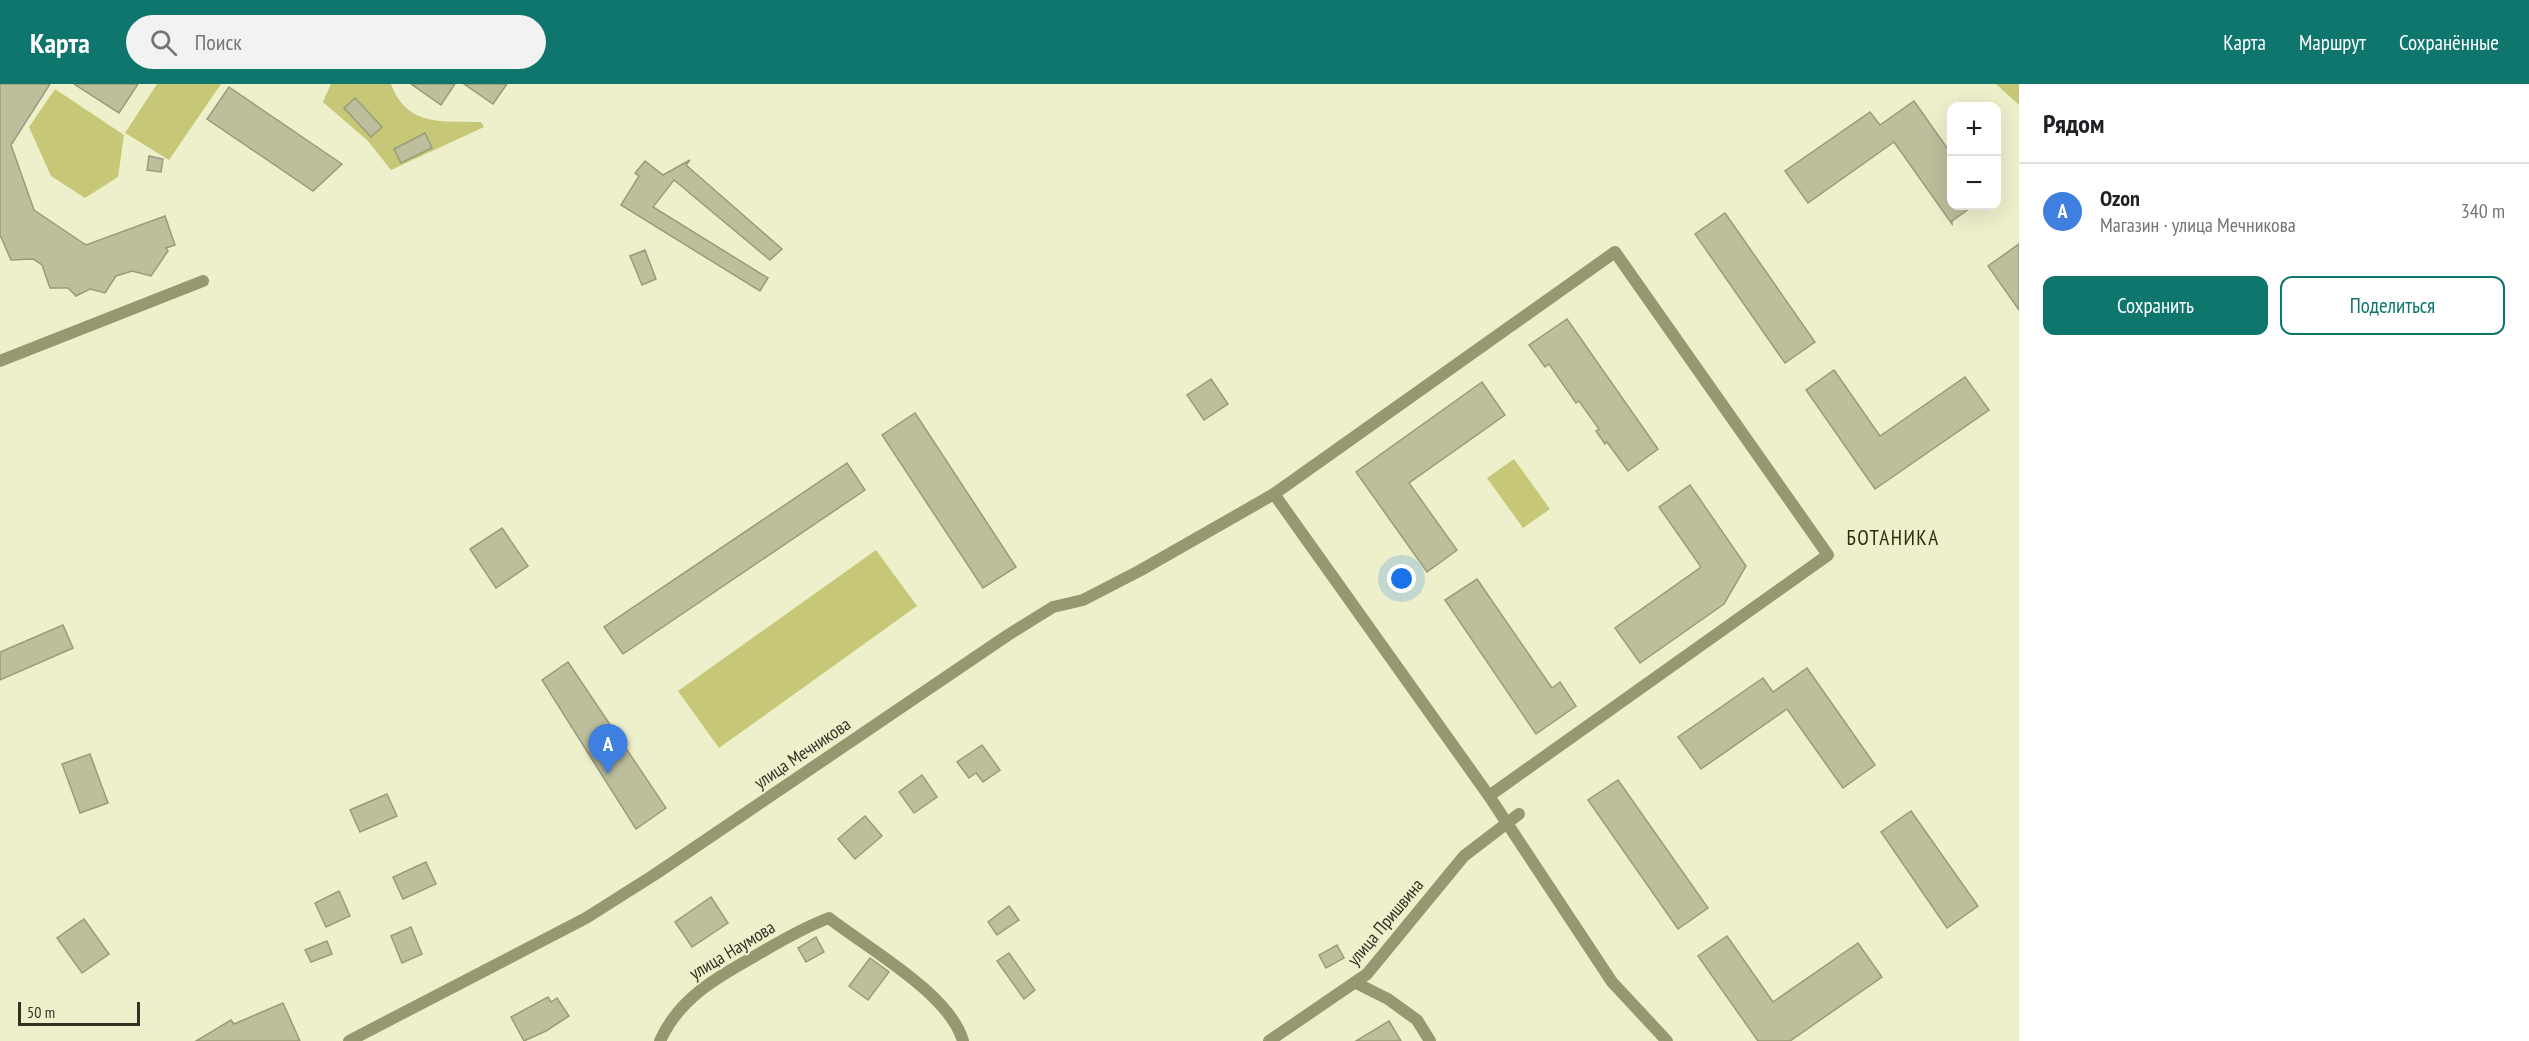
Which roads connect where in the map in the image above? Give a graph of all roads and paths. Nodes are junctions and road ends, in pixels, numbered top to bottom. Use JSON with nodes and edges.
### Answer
{"nodes":[{"id":1,"x":203,"y":281,"type":"dead end"},
{"id":2,"x":0,"y":361,"type":"edge"},
{"id":3,"x":1274,"y":494,"type":"junction"},
{"id":4,"x":1489,"y":796,"type":"junction"},
{"id":5,"x":1520,"y":814,"type":"dead end"},
{"id":6,"x":1506,"y":823,"type":"junction"},
{"id":7,"x":1356,"y":984,"type":"junction"},
{"id":8,"x":349,"y":1041,"type":"edge"},
{"id":9,"x":660,"y":1041,"type":"edge"},
{"id":10,"x":963,"y":1041,"type":"edge"},
{"id":11,"x":1269,"y":1041,"type":"edge"},
{"id":12,"x":1430,"y":1041,"type":"edge"},
{"id":13,"x":1667,"y":1041,"type":"edge"}],
"edges":[{"from":1,"to":2,"type":"street"},
{"from":3,"to":4,"type":"street"},
{"from":3,"to":4,"type":"street","name":"улица Мечникова"},
{"from":3,"to":8,"type":"street","name":"улица Мечникова"},
{"from":4,"to":6,"type":"street"},
{"from":5,"to":6,"type":"street","name":"улица Пришвина"},
{"from":6,"to":7,"type":"street","name":"улица Пришвина"},
{"from":6,"to":13,"type":"street"},
{"from":7,"to":11,"type":"street","name":"улица Пришвина"},
{"from":7,"to":12,"type":"street"},
{"from":9,"to":10,"type":"street","name":"улица Наумова"}]}
